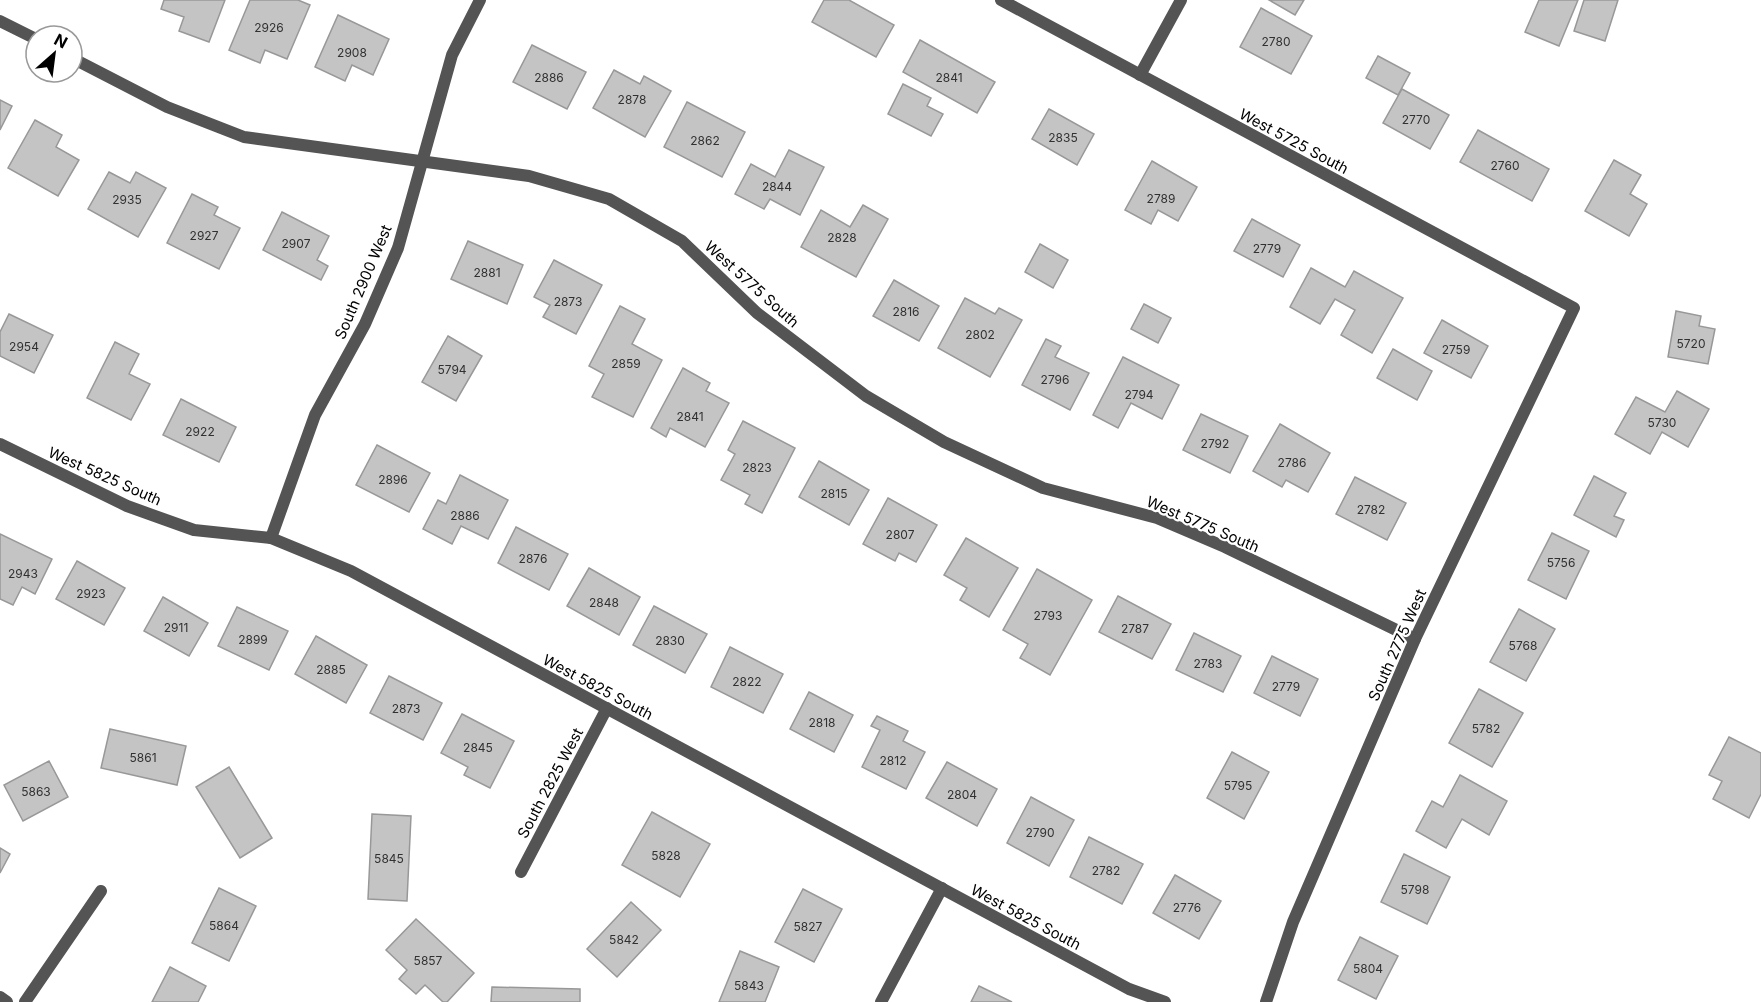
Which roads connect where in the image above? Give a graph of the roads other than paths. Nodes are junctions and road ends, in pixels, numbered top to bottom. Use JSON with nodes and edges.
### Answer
{"nodes":[{"id":1,"x":480,"y":0,"type":"edge"},
{"id":2,"x":1001,"y":0,"type":"edge"},
{"id":3,"x":1181,"y":0,"type":"edge"},
{"id":4,"x":0,"y":21,"type":"edge"},
{"id":5,"x":24,"y":33,"type":"edge"},
{"id":6,"x":84,"y":64,"type":"edge"},
{"id":7,"x":1140,"y":75,"type":"junction"},
{"id":8,"x":422,"y":162,"type":"junction"},
{"id":9,"x":1574,"y":308,"type":"joint"},
{"id":10,"x":0,"y":444,"type":"edge"},
{"id":11,"x":271,"y":538,"type":"junction"},
{"id":12,"x":1414,"y":639,"type":"junction"},
{"id":13,"x":607,"y":708,"type":"junction"},
{"id":14,"x":521,"y":872,"type":"dead end"},
{"id":15,"x":942,"y":888,"type":"junction"},
{"id":16,"x":101,"y":891,"type":"dead end"},
{"id":17,"x":0,"y":997,"type":"edge"},
{"id":18,"x":7,"y":1002,"type":"edge"},
{"id":19,"x":25,"y":1002,"type":"edge"},
{"id":20,"x":881,"y":1002,"type":"edge"},
{"id":21,"x":1165,"y":1002,"type":"edge"},
{"id":22,"x":1266,"y":1002,"type":"edge"}],
"edges":[{"from":1,"to":8,"type":"street","name":"South 2900 West"},
{"from":2,"to":7,"type":"street","name":"West 5725 South"},
{"from":3,"to":7,"type":"street"},
{"from":4,"to":5,"type":"street"},
{"from":6,"to":8,"type":"street","name":"West 5775 South"},
{"from":7,"to":9,"type":"street","name":"West 5725 South"},
{"from":8,"to":11,"type":"street","name":"South 2900 West"},
{"from":8,"to":12,"type":"street","name":"West 5775 South"},
{"from":9,"to":12,"type":"street","name":"South 2775 West"},
{"from":10,"to":11,"type":"street","name":"West 5825 South"},
{"from":11,"to":13,"type":"street","name":"West 5825 South"},
{"from":12,"to":22,"type":"street","name":"South 2775 West"},
{"from":13,"to":14,"type":"street","name":"South 2825 West"},
{"from":13,"to":15,"type":"street","name":"West 5825 South"},
{"from":15,"to":20,"type":"street"},
{"from":15,"to":21,"type":"street","name":"West 5825 South"},
{"from":16,"to":19,"type":"street"},
{"from":17,"to":18,"type":"street"}]}
